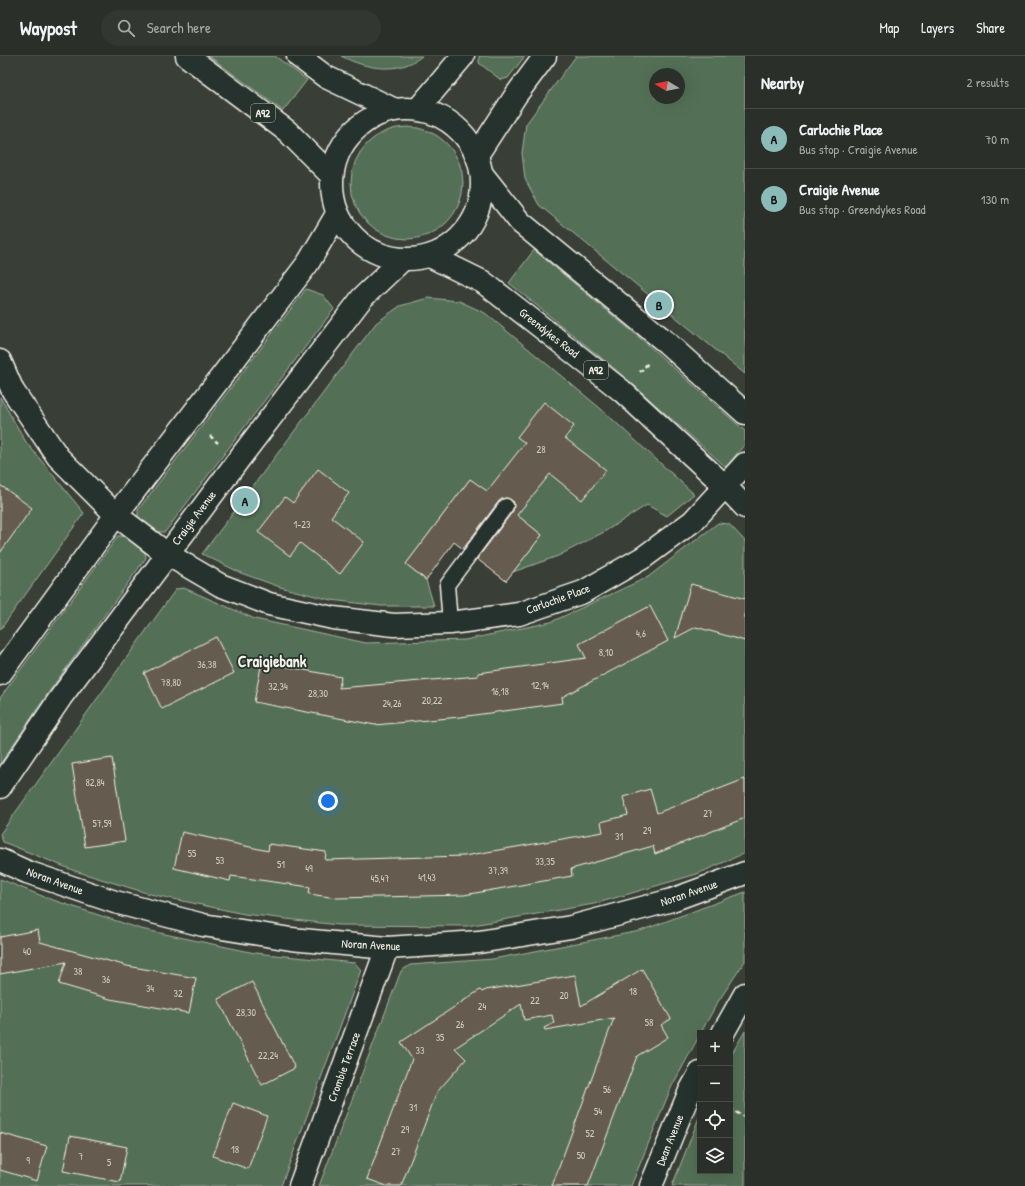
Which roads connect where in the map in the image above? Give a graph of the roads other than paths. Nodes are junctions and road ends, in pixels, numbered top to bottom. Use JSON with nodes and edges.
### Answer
{"nodes":[{"id":1,"x":188,"y":56,"type":"edge"},
{"id":2,"x":298,"y":56,"type":"edge"},
{"id":3,"x":463,"y":56,"type":"edge"},
{"id":4,"x":545,"y":56,"type":"edge"},
{"id":5,"x":394,"y":109,"type":"junction"},
{"id":6,"x":418,"y":109,"type":"junction"},
{"id":7,"x":479,"y":165,"type":"junction"},
{"id":8,"x":332,"y":176,"type":"junction"},
{"id":9,"x":337,"y":214,"type":"junction"},
{"id":10,"x":430,"y":256,"type":"junction"},
{"id":11,"x":402,"y":260,"type":"junction"},
{"id":12,"x":0,"y":361,"type":"edge"},
{"id":13,"x":745,"y":413,"type":"edge"},
{"id":14,"x":745,"y":464,"type":"edge"},
{"id":15,"x":726,"y":487,"type":"junction"},
{"id":16,"x":506,"y":506,"type":"dead end"},
{"id":17,"x":745,"y":507,"type":"edge"},
{"id":18,"x":116,"y":515,"type":"junction"},
{"id":19,"x":167,"y":554,"type":"junction"},
{"id":20,"x":450,"y":623,"type":"junction"},
{"id":21,"x":0,"y":674,"type":"edge"},
{"id":22,"x":0,"y":787,"type":"edge"},
{"id":23,"x":0,"y":860,"type":"edge"},
{"id":24,"x":745,"y":873,"type":"edge"},
{"id":25,"x":387,"y":948,"type":"junction"},
{"id":26,"x":745,"y":994,"type":"edge"},
{"id":27,"x":725,"y":1030,"type":"edge"},
{"id":28,"x":697,"y":1078,"type":"edge"},
{"id":29,"x":300,"y":1186,"type":"edge"},
{"id":30,"x":651,"y":1186,"type":"edge"}],
"edges":[{"from":1,"to":8,"type":"main road","number":"A92"},
{"from":2,"to":5,"type":"main road"},
{"from":3,"to":6,"type":"main road"},
{"from":4,"to":7,"type":"main road"},
{"from":5,"to":6,"type":"main road"},
{"from":5,"to":8,"type":"main road"},
{"from":6,"to":7,"type":"main road"},
{"from":7,"to":10,"type":"main road"},
{"from":7,"to":13,"type":"main road"},
{"from":8,"to":9,"type":"main road"},
{"from":9,"to":11,"type":"main road"},
{"from":9,"to":18,"type":"main road"},
{"from":10,"to":11,"type":"main road"},
{"from":10,"to":15,"type":"main road","name":"Greendykes Road","number":"A92"},
{"from":11,"to":19,"type":"main road","name":"Craigie Avenue"},
{"from":12,"to":18,"type":"main road","name":"Carlochie Place"},
{"from":14,"to":15,"type":"main road","name":"Carlochie Place"},
{"from":15,"to":17,"type":"main road","name":"Greendykes Road","number":"A92"},
{"from":15,"to":20,"type":"main road","name":"Carlochie Place"},
{"from":16,"to":20,"type":"lane"},
{"from":18,"to":19,"type":"main road","name":"Carlochie Place"},
{"from":18,"to":21,"type":"main road"},
{"from":19,"to":20,"type":"main road","name":"Carlochie Place"},
{"from":19,"to":22,"type":"main road","name":"Craigie Avenue"},
{"from":23,"to":25,"type":"main road","name":"Noran Avenue"},
{"from":24,"to":25,"type":"main road","name":"Noran Avenue"},
{"from":25,"to":29,"type":"main road","name":"Crombie Terrace"},
{"from":26,"to":27,"type":"main road"},
{"from":28,"to":30,"type":"main road","name":"Dean Avenue"}]}
